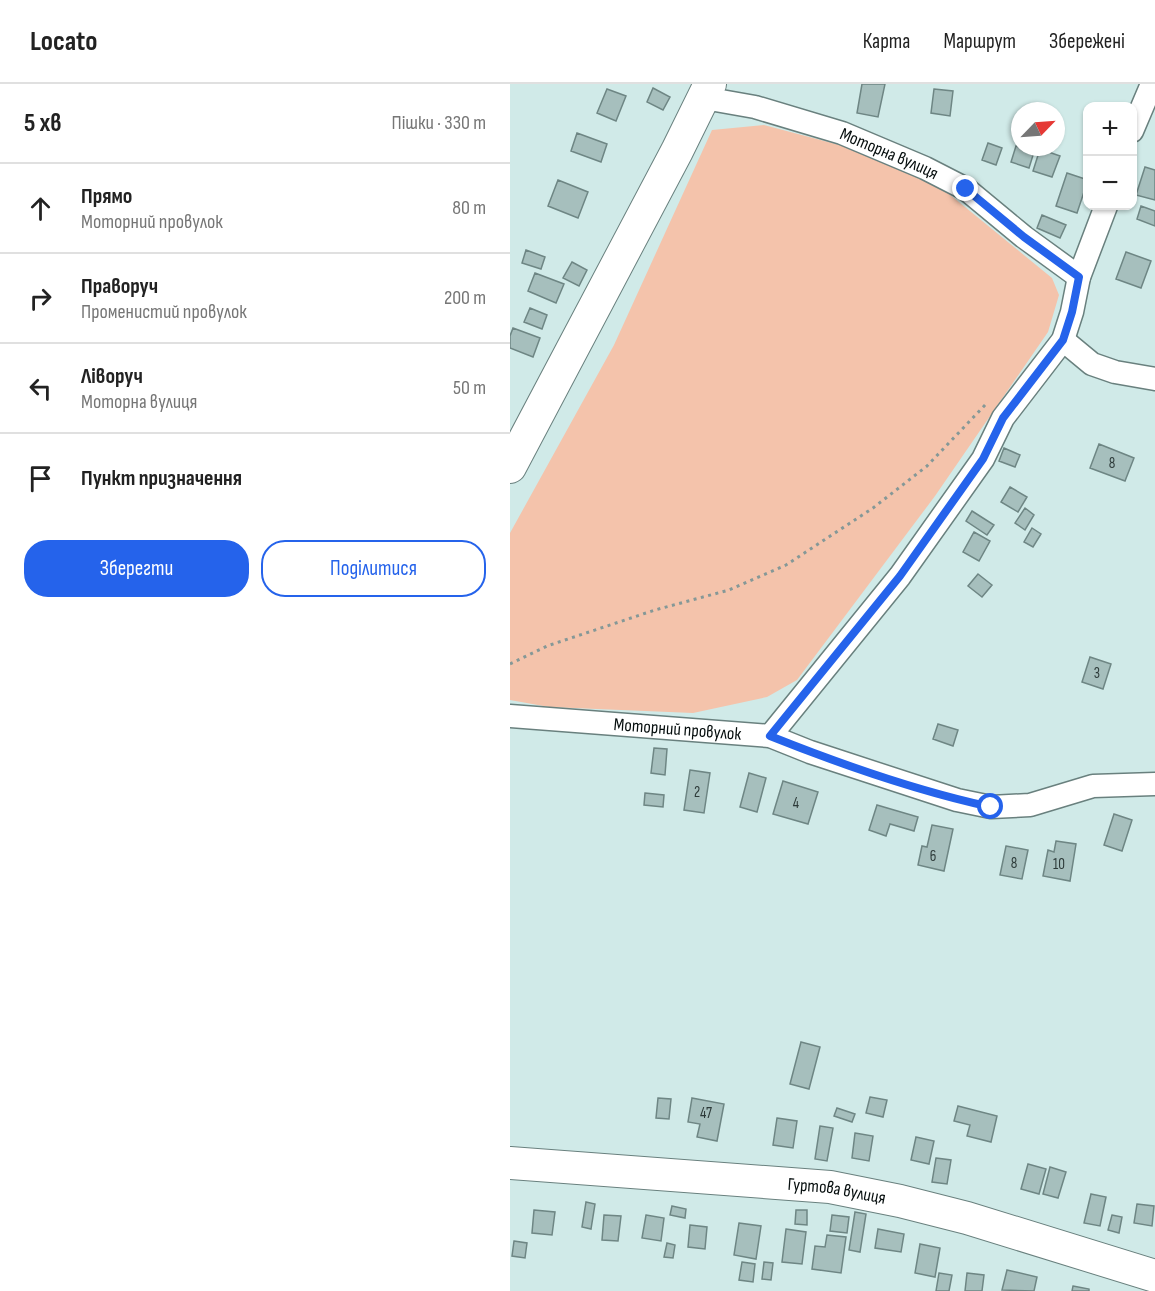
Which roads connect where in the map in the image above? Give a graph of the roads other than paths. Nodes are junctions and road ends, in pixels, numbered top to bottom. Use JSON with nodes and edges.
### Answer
{"nodes":[{"id":1,"x":1152,"y":84,"type":"edge"},
{"id":2,"x":707,"y":91,"type":"edge"},
{"id":3,"x":1137,"y":119,"type":"edge"},
{"id":4,"x":1104,"y":210,"type":"edge"},
{"id":5,"x":1079,"y":277,"type":"junction"},
{"id":6,"x":1063,"y":340,"type":"junction"},
{"id":7,"x":1155,"y":379,"type":"edge"},
{"id":8,"x":510,"y":467,"type":"edge"},
{"id":9,"x":510,"y":716,"type":"edge"},
{"id":10,"x":770,"y":736,"type":"junction"},
{"id":11,"x":1155,"y":784,"type":"edge"},
{"id":12,"x":510,"y":1163,"type":"edge"},
{"id":13,"x":1155,"y":1276,"type":"edge"}],
"edges":[{"from":1,"to":3,"type":"street"},
{"from":2,"to":5,"type":"street","name":"Моторна вулиця"},
{"from":2,"to":8,"type":"street","name":"Моторна вулиця"},
{"from":4,"to":5,"type":"street"},
{"from":5,"to":6,"type":"street"},
{"from":6,"to":7,"type":"street"},
{"from":6,"to":10,"type":"street"},
{"from":9,"to":10,"type":"street","name":"Моторний провулок"},
{"from":10,"to":11,"type":"street","name":"Моторний провулок"},
{"from":12,"to":13,"type":"street","name":"Гуртова вулиця"}]}
